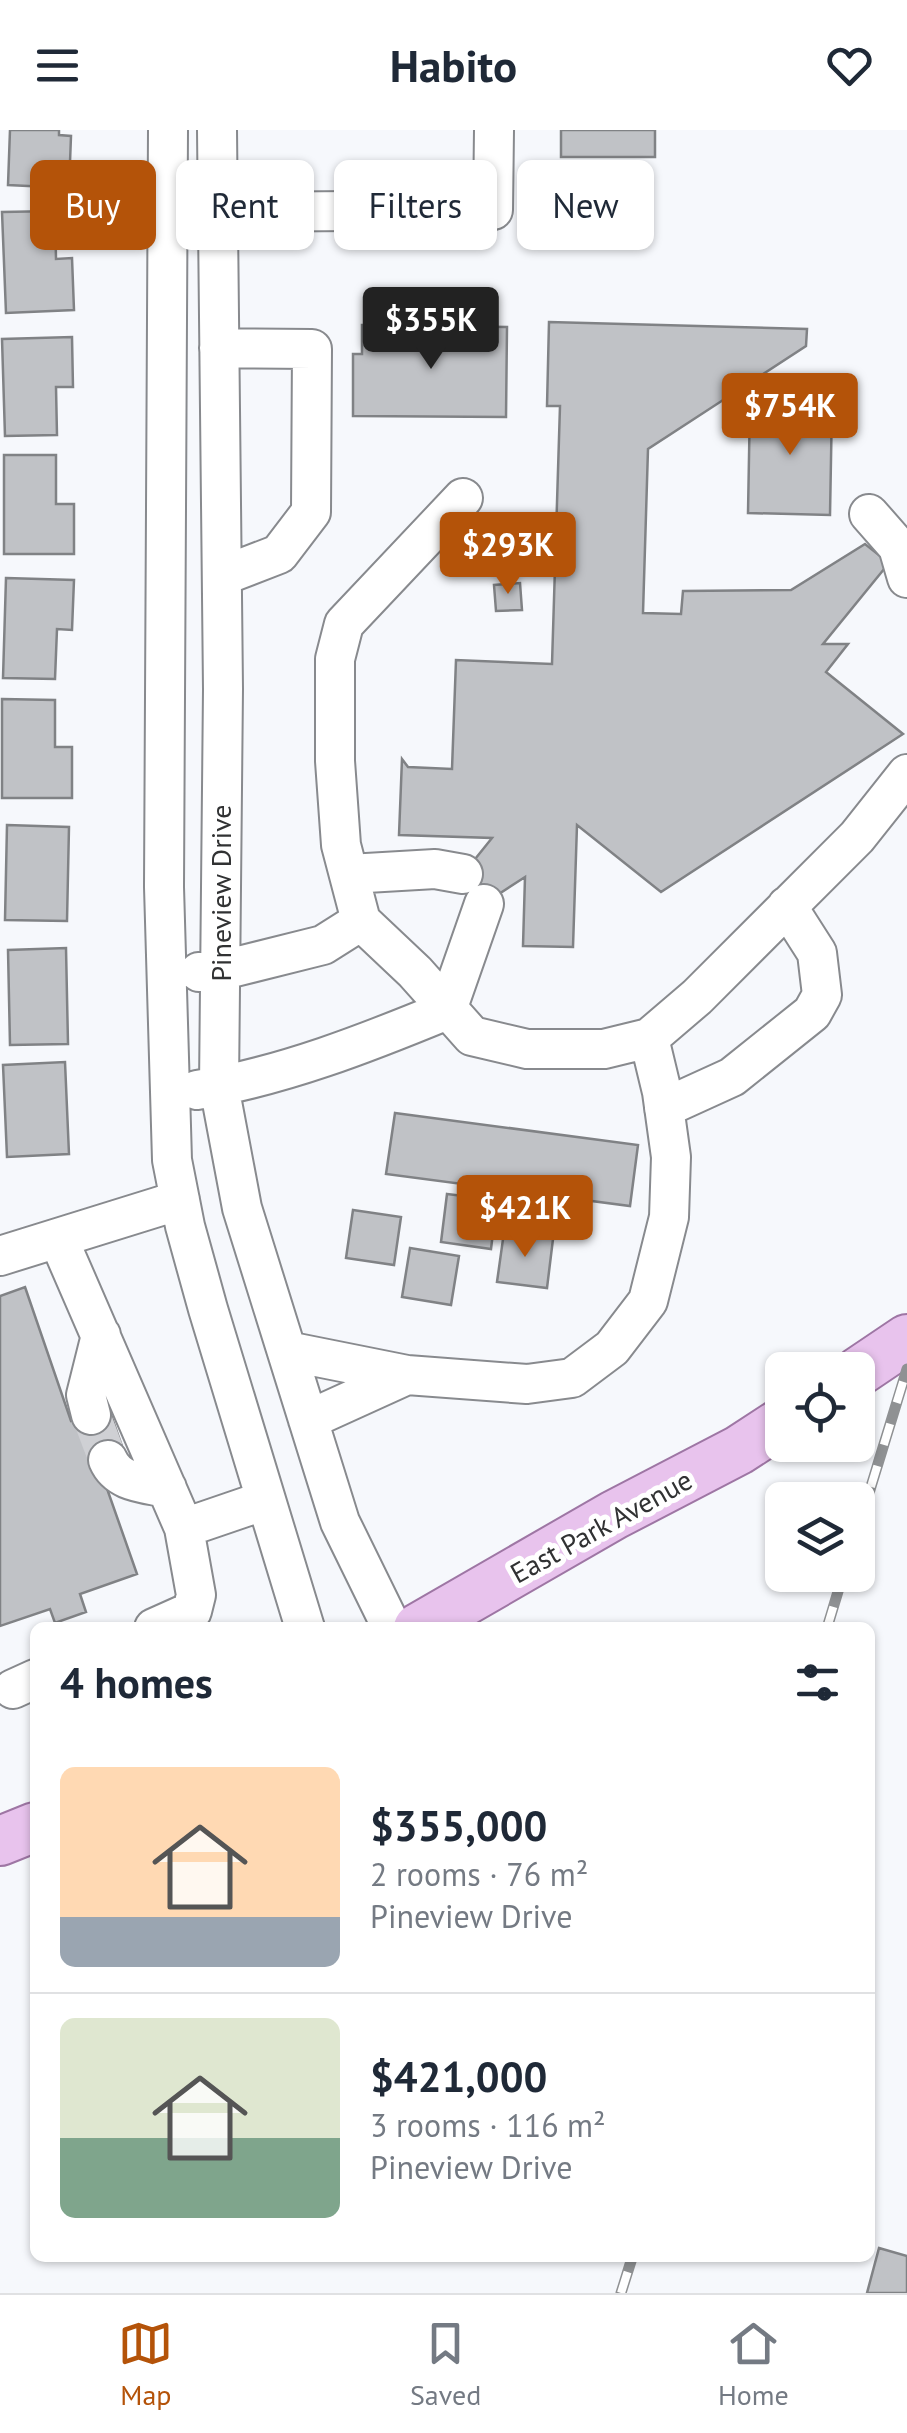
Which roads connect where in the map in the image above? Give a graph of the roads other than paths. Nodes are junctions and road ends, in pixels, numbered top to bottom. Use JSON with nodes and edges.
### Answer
{"nodes":[{"id":1,"x":168,"y":130,"type":"edge"},
{"id":2,"x":217,"y":130,"type":"edge"},
{"id":3,"x":494,"y":130,"type":"edge"},
{"id":4,"x":217,"y":160,"type":"edge"},
{"id":5,"x":314,"y":211,"type":"edge"},
{"id":6,"x":218,"y":250,"type":"edge"},
{"id":7,"x":219,"y":348,"type":"junction"},
{"id":8,"x":463,"y":498,"type":"dead end"},
{"id":9,"x":868,"y":514,"type":"dead end"},
{"id":10,"x":222,"y":576,"type":"junction"},
{"id":11,"x":907,"y":578,"type":"edge"},
{"id":12,"x":907,"y":774,"type":"edge"},
{"id":13,"x":349,"y":874,"type":"junction"},
{"id":14,"x":787,"y":906,"type":"junction"},
{"id":15,"x":361,"y":921,"type":"junction"},
{"id":16,"x":219,"y":971,"type":"junction"},
{"id":17,"x":166,"y":974,"type":"junction"},
{"id":18,"x":447,"y":1010,"type":"junction"},
{"id":19,"x":649,"y":1038,"type":"junction"},
{"id":20,"x":219,"y":1086,"type":"junction"},
{"id":21,"x":170,"y":1094,"type":"junction"},
{"id":22,"x":664,"y":1108,"type":"junction"},
{"id":23,"x":180,"y":1200,"type":"junction"},
{"id":24,"x":58,"y":1238,"type":"junction"},
{"id":25,"x":0,"y":1256,"type":"edge"},
{"id":26,"x":101,"y":1336,"type":"junction"},
{"id":27,"x":907,"y":1339,"type":"edge"},
{"id":28,"x":287,"y":1351,"type":"junction"},
{"id":29,"x":875,"y":1361,"type":"edge"},
{"id":30,"x":407,"y":1375,"type":"junction"},
{"id":31,"x":91,"y":1415,"type":"tunnel mouth"},
{"id":32,"x":308,"y":1420,"type":"junction"},
{"id":33,"x":765,"y":1433,"type":"edge"},
{"id":34,"x":108,"y":1460,"type":"tunnel mouth"},
{"id":35,"x":167,"y":1488,"type":"junction"},
{"id":36,"x":266,"y":1500,"type":"junction"},
{"id":37,"x":184,"y":1528,"type":"junction"},
{"id":38,"x":167,"y":1622,"type":"edge"},
{"id":39,"x":303,"y":1622,"type":"edge"},
{"id":40,"x":389,"y":1622,"type":"edge"},
{"id":41,"x":428,"y":1622,"type":"edge"},
{"id":42,"x":30,"y":1828,"type":"edge"},
{"id":43,"x":0,"y":1841,"type":"edge"}],
"edges":[{"from":1,"to":17,"type":"street","name":"Pineview Drive"},
{"from":2,"to":4,"type":"street","name":"Pineview Drive"},
{"from":3,"to":5,"type":"street"},
{"from":6,"to":7,"type":"street","name":"Pineview Drive"},
{"from":7,"to":10,"type":"street","name":"Pineview Drive"},
{"from":7,"to":10,"type":"street"},
{"from":8,"to":13,"type":"street"},
{"from":9,"to":11,"type":"street"},
{"from":10,"to":16,"type":"street","name":"Pineview Drive"},
{"from":12,"to":14,"type":"street"},
{"from":13,"to":15,"type":"street"},
{"from":13,"to":18,"type":"street"},
{"from":14,"to":19,"type":"street"},
{"from":14,"to":22,"type":"street"},
{"from":15,"to":16,"type":"street"},
{"from":15,"to":18,"type":"street"},
{"from":16,"to":17,"type":"street"},
{"from":16,"to":20,"type":"street","name":"Pineview Drive"},
{"from":17,"to":21,"type":"street","name":"Pineview Drive"},
{"from":18,"to":19,"type":"street"},
{"from":18,"to":20,"type":"street"},
{"from":19,"to":22,"type":"street"},
{"from":20,"to":21,"type":"street"},
{"from":20,"to":28,"type":"street","name":"Pineview Drive"},
{"from":21,"to":23,"type":"street","name":"Pineview Drive"},
{"from":22,"to":30,"type":"street"},
{"from":23,"to":24,"type":"street"},
{"from":23,"to":36,"type":"street","name":"Pineview Drive"},
{"from":24,"to":25,"type":"street"},
{"from":24,"to":26,"type":"street"},
{"from":26,"to":31,"type":"street"},
{"from":26,"to":35,"type":"street"},
{"from":27,"to":29,"type":"main road"},
{"from":28,"to":30,"type":"street"},
{"from":28,"to":32,"type":"street","name":"Pineview Drive"},
{"from":30,"to":32,"type":"street"},
{"from":32,"to":40,"type":"street","name":"Pineview Drive"},
{"from":33,"to":41,"type":"main road","name":"East Park Avenue"},
{"from":34,"to":35,"type":"street"},
{"from":35,"to":37,"type":"street"},
{"from":36,"to":37,"type":"street"},
{"from":36,"to":39,"type":"street","name":"Pineview Drive"},
{"from":37,"to":38,"type":"street"},
{"from":42,"to":43,"type":"main road"}]}
